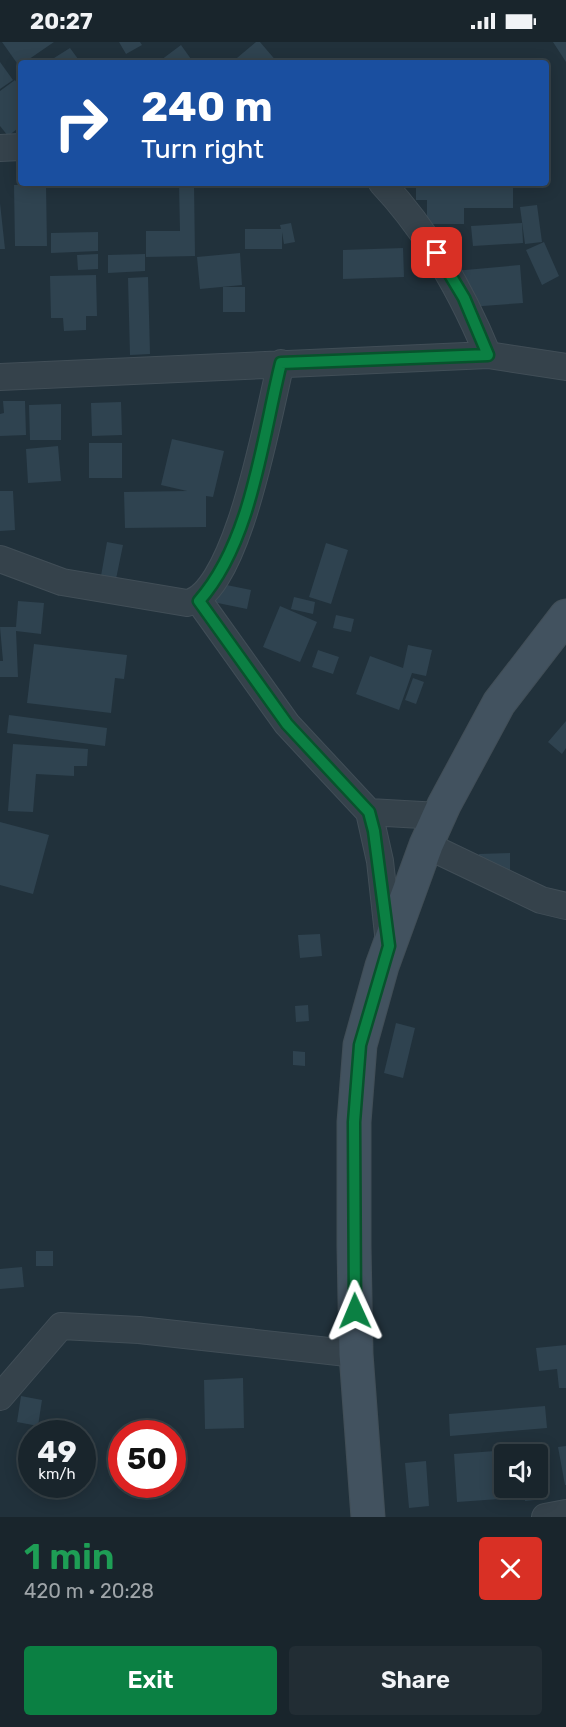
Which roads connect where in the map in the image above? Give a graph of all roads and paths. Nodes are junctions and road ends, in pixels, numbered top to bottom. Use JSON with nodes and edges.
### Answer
{"nodes":[{"id":1,"x":18,"y":147,"type":"edge"},
{"id":2,"x":0,"y":148,"type":"edge"},
{"id":3,"x":384,"y":186,"type":"edge"},
{"id":4,"x":488,"y":355,"type":"junction"},
{"id":5,"x":281,"y":363,"type":"junction"},
{"id":6,"x":566,"y":367,"type":"edge"},
{"id":7,"x":0,"y":377,"type":"edge"},
{"id":8,"x":0,"y":559,"type":"edge"},
{"id":9,"x":199,"y":601,"type":"junction"},
{"id":10,"x":566,"y":616,"type":"edge"},
{"id":11,"x":369,"y":812,"type":"junction"},
{"id":12,"x":439,"y":816,"type":"junction"},
{"id":13,"x":426,"y":845,"type":"junction"},
{"id":14,"x":566,"y":906,"type":"edge"},
{"id":15,"x":389,"y":946,"type":"junction"},
{"id":16,"x":356,"y":1354,"type":"junction"},
{"id":17,"x":0,"y":1397,"type":"edge"},
{"id":18,"x":566,"y":1513,"type":"edge"},
{"id":19,"x":368,"y":1517,"type":"edge"},
{"id":20,"x":545,"y":1517,"type":"edge"}],
"edges":[{"from":1,"to":2,"type":"street"},
{"from":3,"to":4,"type":"street"},
{"from":4,"to":5,"type":"street"},
{"from":4,"to":6,"type":"street"},
{"from":5,"to":7,"type":"street"},
{"from":5,"to":9,"type":"street"},
{"from":8,"to":9,"type":"street"},
{"from":9,"to":11,"type":"street"},
{"from":10,"to":12,"type":"main road"},
{"from":11,"to":12,"type":"street"},
{"from":11,"to":15,"type":"street"},
{"from":12,"to":13,"type":"main road"},
{"from":13,"to":14,"type":"street"},
{"from":13,"to":15,"type":"main road"},
{"from":15,"to":16,"type":"main road"},
{"from":16,"to":17,"type":"street"},
{"from":16,"to":19,"type":"main road"},
{"from":18,"to":20,"type":"street"}]}
